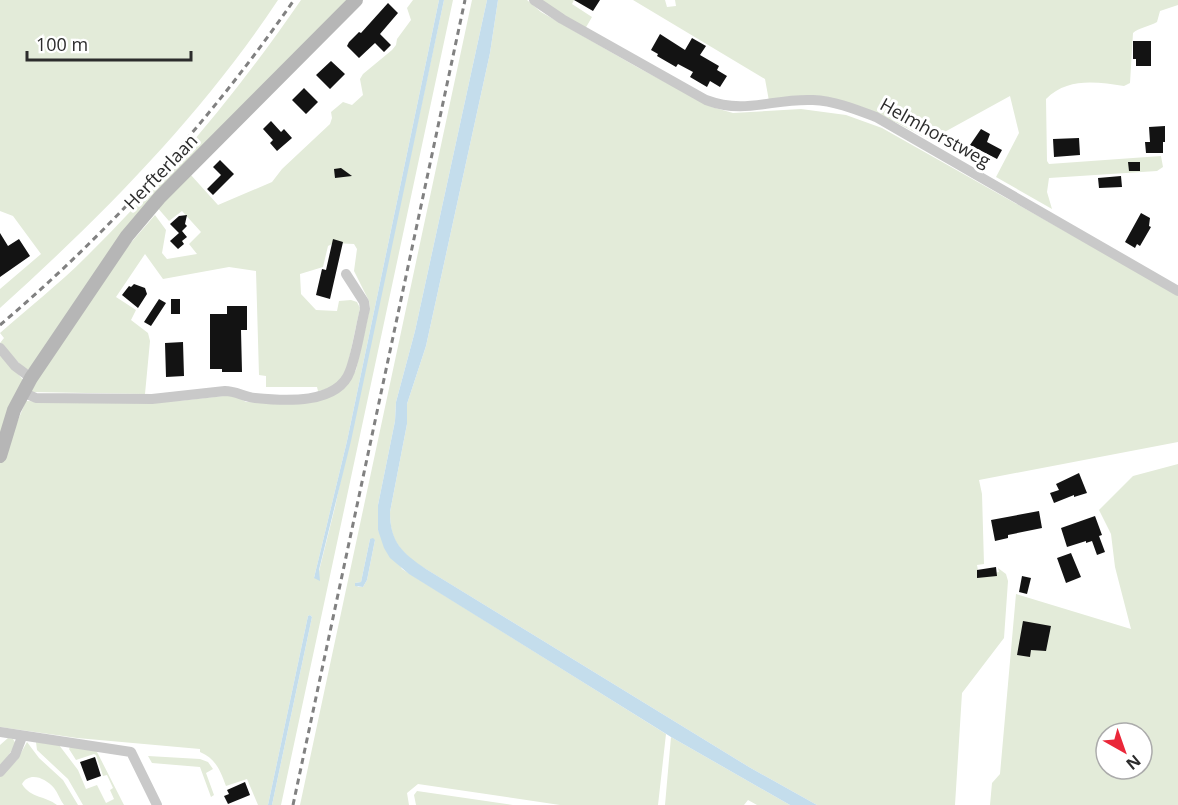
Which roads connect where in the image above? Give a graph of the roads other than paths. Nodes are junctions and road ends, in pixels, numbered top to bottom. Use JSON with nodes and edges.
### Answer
{"nodes":[{"id":1,"x":356,"y":0,"type":"edge"},
{"id":2,"x":534,"y":0,"type":"edge"},
{"id":3,"x":346,"y":274,"type":"dead end"},
{"id":4,"x":1178,"y":291,"type":"edge"},
{"id":5,"x":0,"y":348,"type":"edge"},
{"id":6,"x":31,"y":378,"type":"junction"},
{"id":7,"x":22,"y":392,"type":"junction"},
{"id":8,"x":0,"y":456,"type":"edge"},
{"id":9,"x":0,"y":732,"type":"edge"},
{"id":10,"x":22,"y":737,"type":"junction"},
{"id":11,"x":0,"y":772,"type":"edge"},
{"id":12,"x":157,"y":805,"type":"edge"}],
"edges":[{"from":1,"to":6,"type":"street","name":"Herfterlaan"},
{"from":2,"to":4,"type":"street","name":"Helmhorstweg"},
{"from":3,"to":7,"type":"street"},
{"from":5,"to":6,"type":"street"},
{"from":6,"to":7,"type":"street","name":"Herfterlaan"},
{"from":7,"to":8,"type":"street","name":"Herfterlaan"},
{"from":9,"to":10,"type":"street"},
{"from":10,"to":11,"type":"street"},
{"from":10,"to":12,"type":"street"}]}
